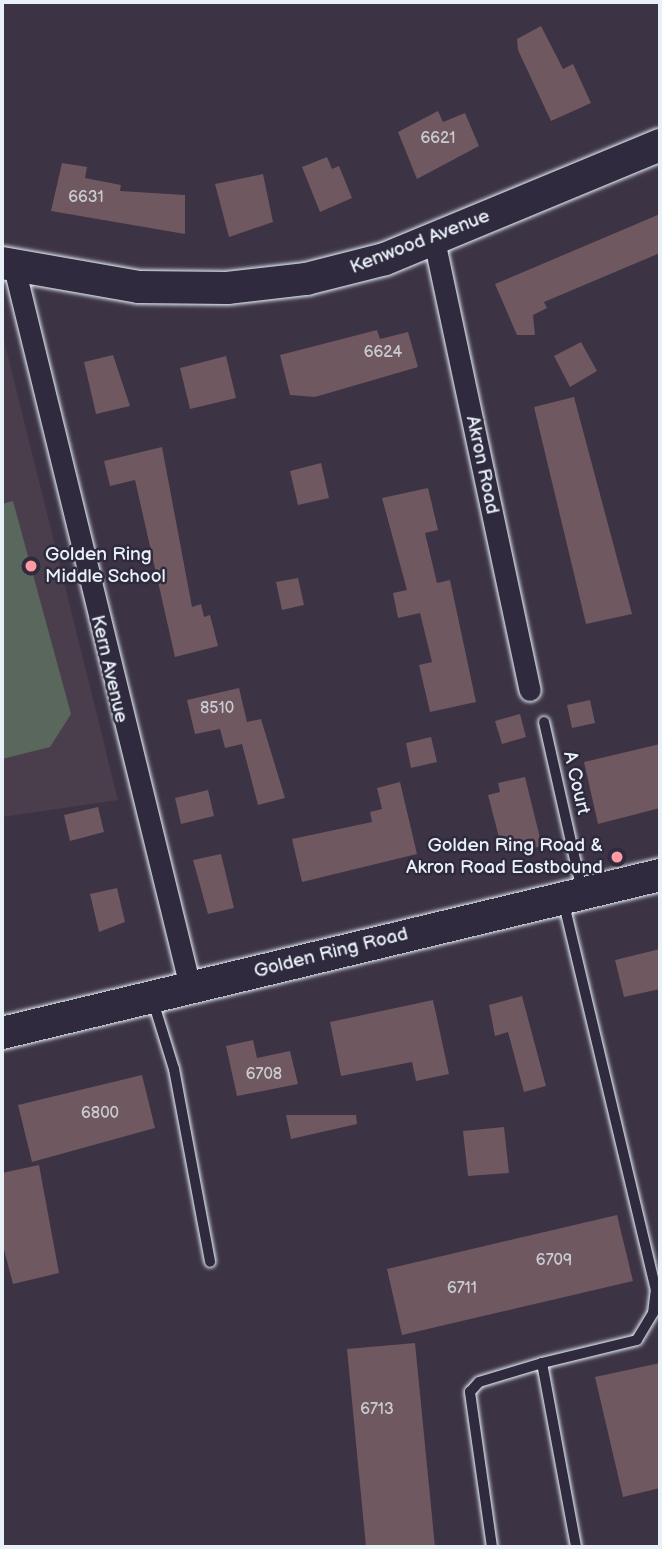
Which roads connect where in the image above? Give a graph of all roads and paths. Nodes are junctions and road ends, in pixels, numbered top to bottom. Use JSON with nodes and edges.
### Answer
{"nodes":[{"id":1,"x":660,"y":145,"type":"edge"},
{"id":2,"x":434,"y":240,"type":"junction"},
{"id":3,"x":8,"y":265,"type":"edge"},
{"id":4,"x":530,"y":690,"type":"dead end"},
{"id":5,"x":544,"y":722,"type":"dead end"},
{"id":6,"x":660,"y":875,"type":"edge"},
{"id":7,"x":573,"y":895,"type":"junction"},
{"id":8,"x":190,"y":987,"type":"junction"},
{"id":9,"x":151,"y":996,"type":"junction"},
{"id":10,"x":2,"y":1033,"type":"edge"},
{"id":11,"x":210,"y":1262,"type":"dead end"},
{"id":12,"x":542,"y":1363,"type":"junction"},
{"id":13,"x":492,"y":1547,"type":"edge"},
{"id":14,"x":576,"y":1547,"type":"edge"}],
"edges":[{"from":1,"to":2,"type":"street","name":"Kenwood Avenue"},
{"from":2,"to":3,"type":"street","name":"Kenwood Avenue"},
{"from":2,"to":4,"type":"street","name":"Akron Road"},
{"from":3,"to":8,"type":"street","name":"Kern Avenue"},
{"from":5,"to":7,"type":"lane","name":"A Court"},
{"from":6,"to":7,"type":"street","name":"Golden Ring Road"},
{"from":7,"to":8,"type":"street","name":"Golden Ring Road"},
{"from":7,"to":12,"type":"lane","name":"A Court"},
{"from":8,"to":9,"type":"street","name":"Golden Ring Road"},
{"from":9,"to":10,"type":"street","name":"Golden Ring Road"},
{"from":9,"to":11,"type":"lane"},
{"from":12,"to":13,"type":"lane","name":"A Court"},
{"from":12,"to":14,"type":"lane"}]}
